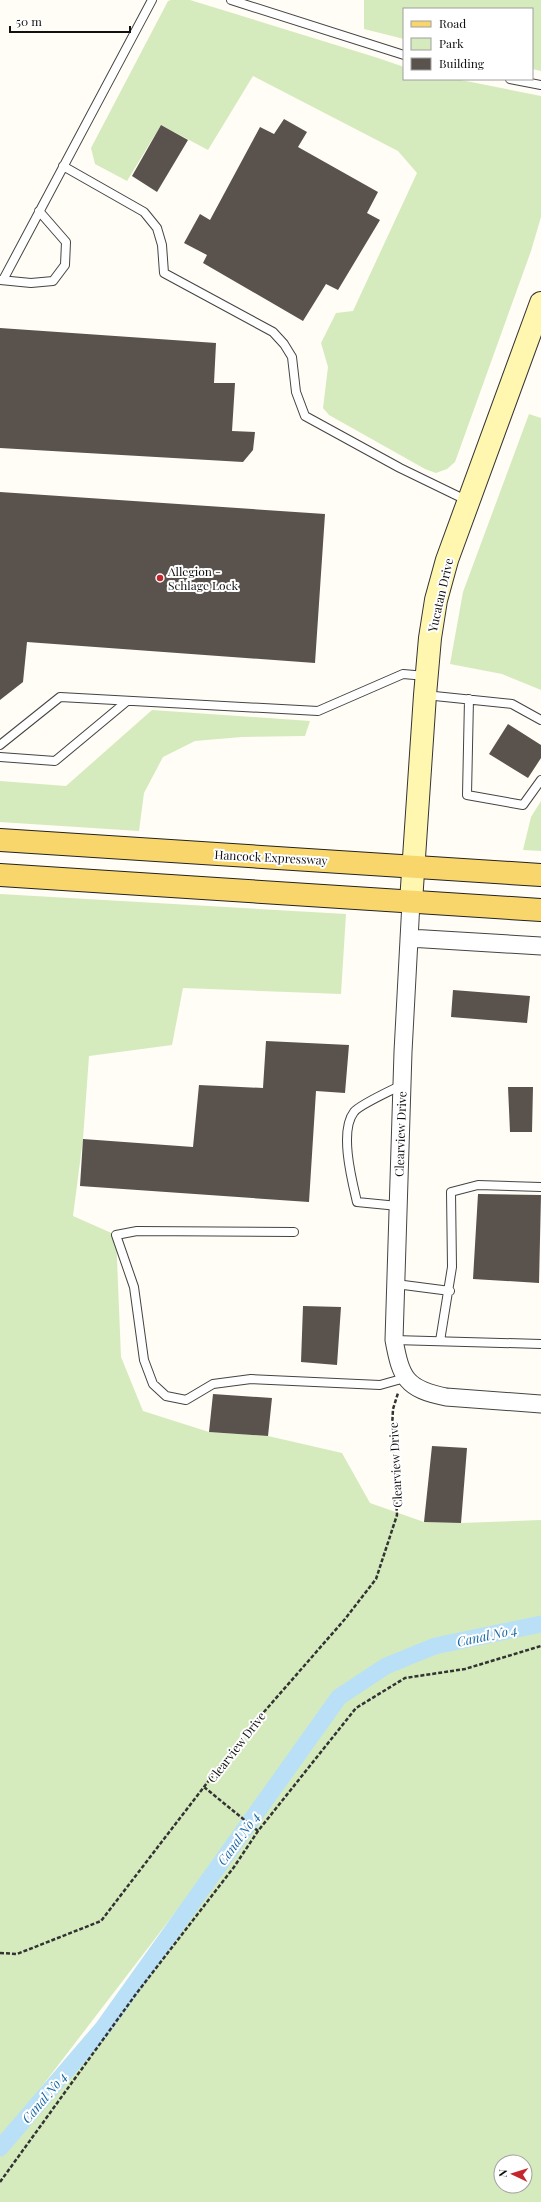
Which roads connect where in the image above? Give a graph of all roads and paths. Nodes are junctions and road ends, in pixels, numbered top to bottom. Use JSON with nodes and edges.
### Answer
{"nodes":[{"id":1,"x":152,"y":0,"type":"edge"},
{"id":2,"x":231,"y":0,"type":"edge"},
{"id":3,"x":403,"y":55,"type":"edge"},
{"id":4,"x":515,"y":80,"type":"edge"},
{"id":5,"x":541,"y":85,"type":"edge"},
{"id":6,"x":63,"y":166,"type":"junction"},
{"id":7,"x":39,"y":211,"type":"junction"},
{"id":8,"x":1,"y":280,"type":"edge"},
{"id":9,"x":541,"y":303,"type":"edge"},
{"id":10,"x":469,"y":502,"type":"junction"},
{"id":11,"x":425,"y":685,"type":"junction"},
{"id":12,"x":469,"y":699,"type":"junction"},
{"id":13,"x":126,"y":702,"type":"junction"},
{"id":14,"x":541,"y":720,"type":"edge"},
{"id":15,"x":0,"y":745,"type":"edge"},
{"id":16,"x":0,"y":757,"type":"edge"},
{"id":17,"x":541,"y":780,"type":"edge"},
{"id":18,"x":0,"y":840,"type":"edge"},
{"id":19,"x":412,"y":866,"type":"junction"},
{"id":20,"x":0,"y":875,"type":"edge"},
{"id":21,"x":541,"y":875,"type":"edge"},
{"id":22,"x":411,"y":902,"type":"junction"},
{"id":23,"x":541,"y":910,"type":"edge"},
{"id":24,"x":409,"y":938,"type":"junction"},
{"id":25,"x":541,"y":946,"type":"edge"},
{"id":26,"x":402,"y":1085,"type":"junction"},
{"id":27,"x":541,"y":1187,"type":"edge"},
{"id":28,"x":398,"y":1206,"type":"junction"},
{"id":29,"x":294,"y":1232,"type":"dead end"},
{"id":30,"x":396,"y":1284,"type":"junction"},
{"id":31,"x":450,"y":1291,"type":"junction"},
{"id":32,"x":394,"y":1340,"type":"junction"},
{"id":33,"x":440,"y":1341,"type":"junction"},
{"id":34,"x":541,"y":1344,"type":"edge"},
{"id":35,"x":405,"y":1378,"type":"junction"},
{"id":36,"x":541,"y":1404,"type":"edge"},
{"id":37,"x":541,"y":1646,"type":"edge"},
{"id":38,"x":204,"y":1787,"type":"junction"},
{"id":39,"x":257,"y":1831,"type":"junction"},
{"id":40,"x":0,"y":1953,"type":"edge"},
{"id":41,"x":0,"y":2182,"type":"edge"}],
"edges":[{"from":1,"to":6,"type":"lane"},
{"from":2,"to":3,"type":"lane"},
{"from":4,"to":5,"type":"lane"},
{"from":6,"to":7,"type":"lane"},
{"from":6,"to":10,"type":"lane"},
{"from":7,"to":8,"type":"lane"},
{"from":7,"to":8,"type":"lane"},
{"from":9,"to":10,"type":"street","name":"Yucatan Drive"},
{"from":10,"to":11,"type":"street","name":"Yucatan Drive"},
{"from":11,"to":12,"type":"lane"},
{"from":11,"to":13,"type":"lane"},
{"from":11,"to":19,"type":"street","name":"Yucatan Drive"},
{"from":12,"to":14,"type":"lane"},
{"from":12,"to":17,"type":"lane"},
{"from":13,"to":15,"type":"lane"},
{"from":13,"to":16,"type":"lane"},
{"from":18,"to":19,"type":"main road","name":"Hancock Expressway"},
{"from":19,"to":21,"type":"main road","name":"Hancock Expressway"},
{"from":19,"to":22,"type":"street","name":"Yucatan Drive"},
{"from":20,"to":22,"type":"main road"},
{"from":22,"to":23,"type":"main road"},
{"from":22,"to":24,"type":"street","name":"Clearview Drive"},
{"from":24,"to":25,"type":"street"},
{"from":24,"to":26,"type":"street","name":"Clearview Drive"},
{"from":26,"to":28,"type":"street","name":"Clearview Drive"},
{"from":26,"to":28,"type":"lane"},
{"from":27,"to":31,"type":"lane"},
{"from":28,"to":30,"type":"street","name":"Clearview Drive"},
{"from":29,"to":35,"type":"lane"},
{"from":30,"to":31,"type":"lane"},
{"from":30,"to":32,"type":"street","name":"Clearview Drive"},
{"from":31,"to":33,"type":"lane"},
{"from":32,"to":33,"type":"lane"},
{"from":32,"to":35,"type":"street","name":"Clearview Drive"},
{"from":33,"to":34,"type":"lane"},
{"from":35,"to":36,"type":"street"},
{"from":35,"to":38,"type":"path","name":"Clearview Drive"},
{"from":37,"to":39,"type":"path"},
{"from":38,"to":39,"type":"path"},
{"from":38,"to":40,"type":"path","name":"Clearview Drive"},
{"from":39,"to":41,"type":"path"}]}
